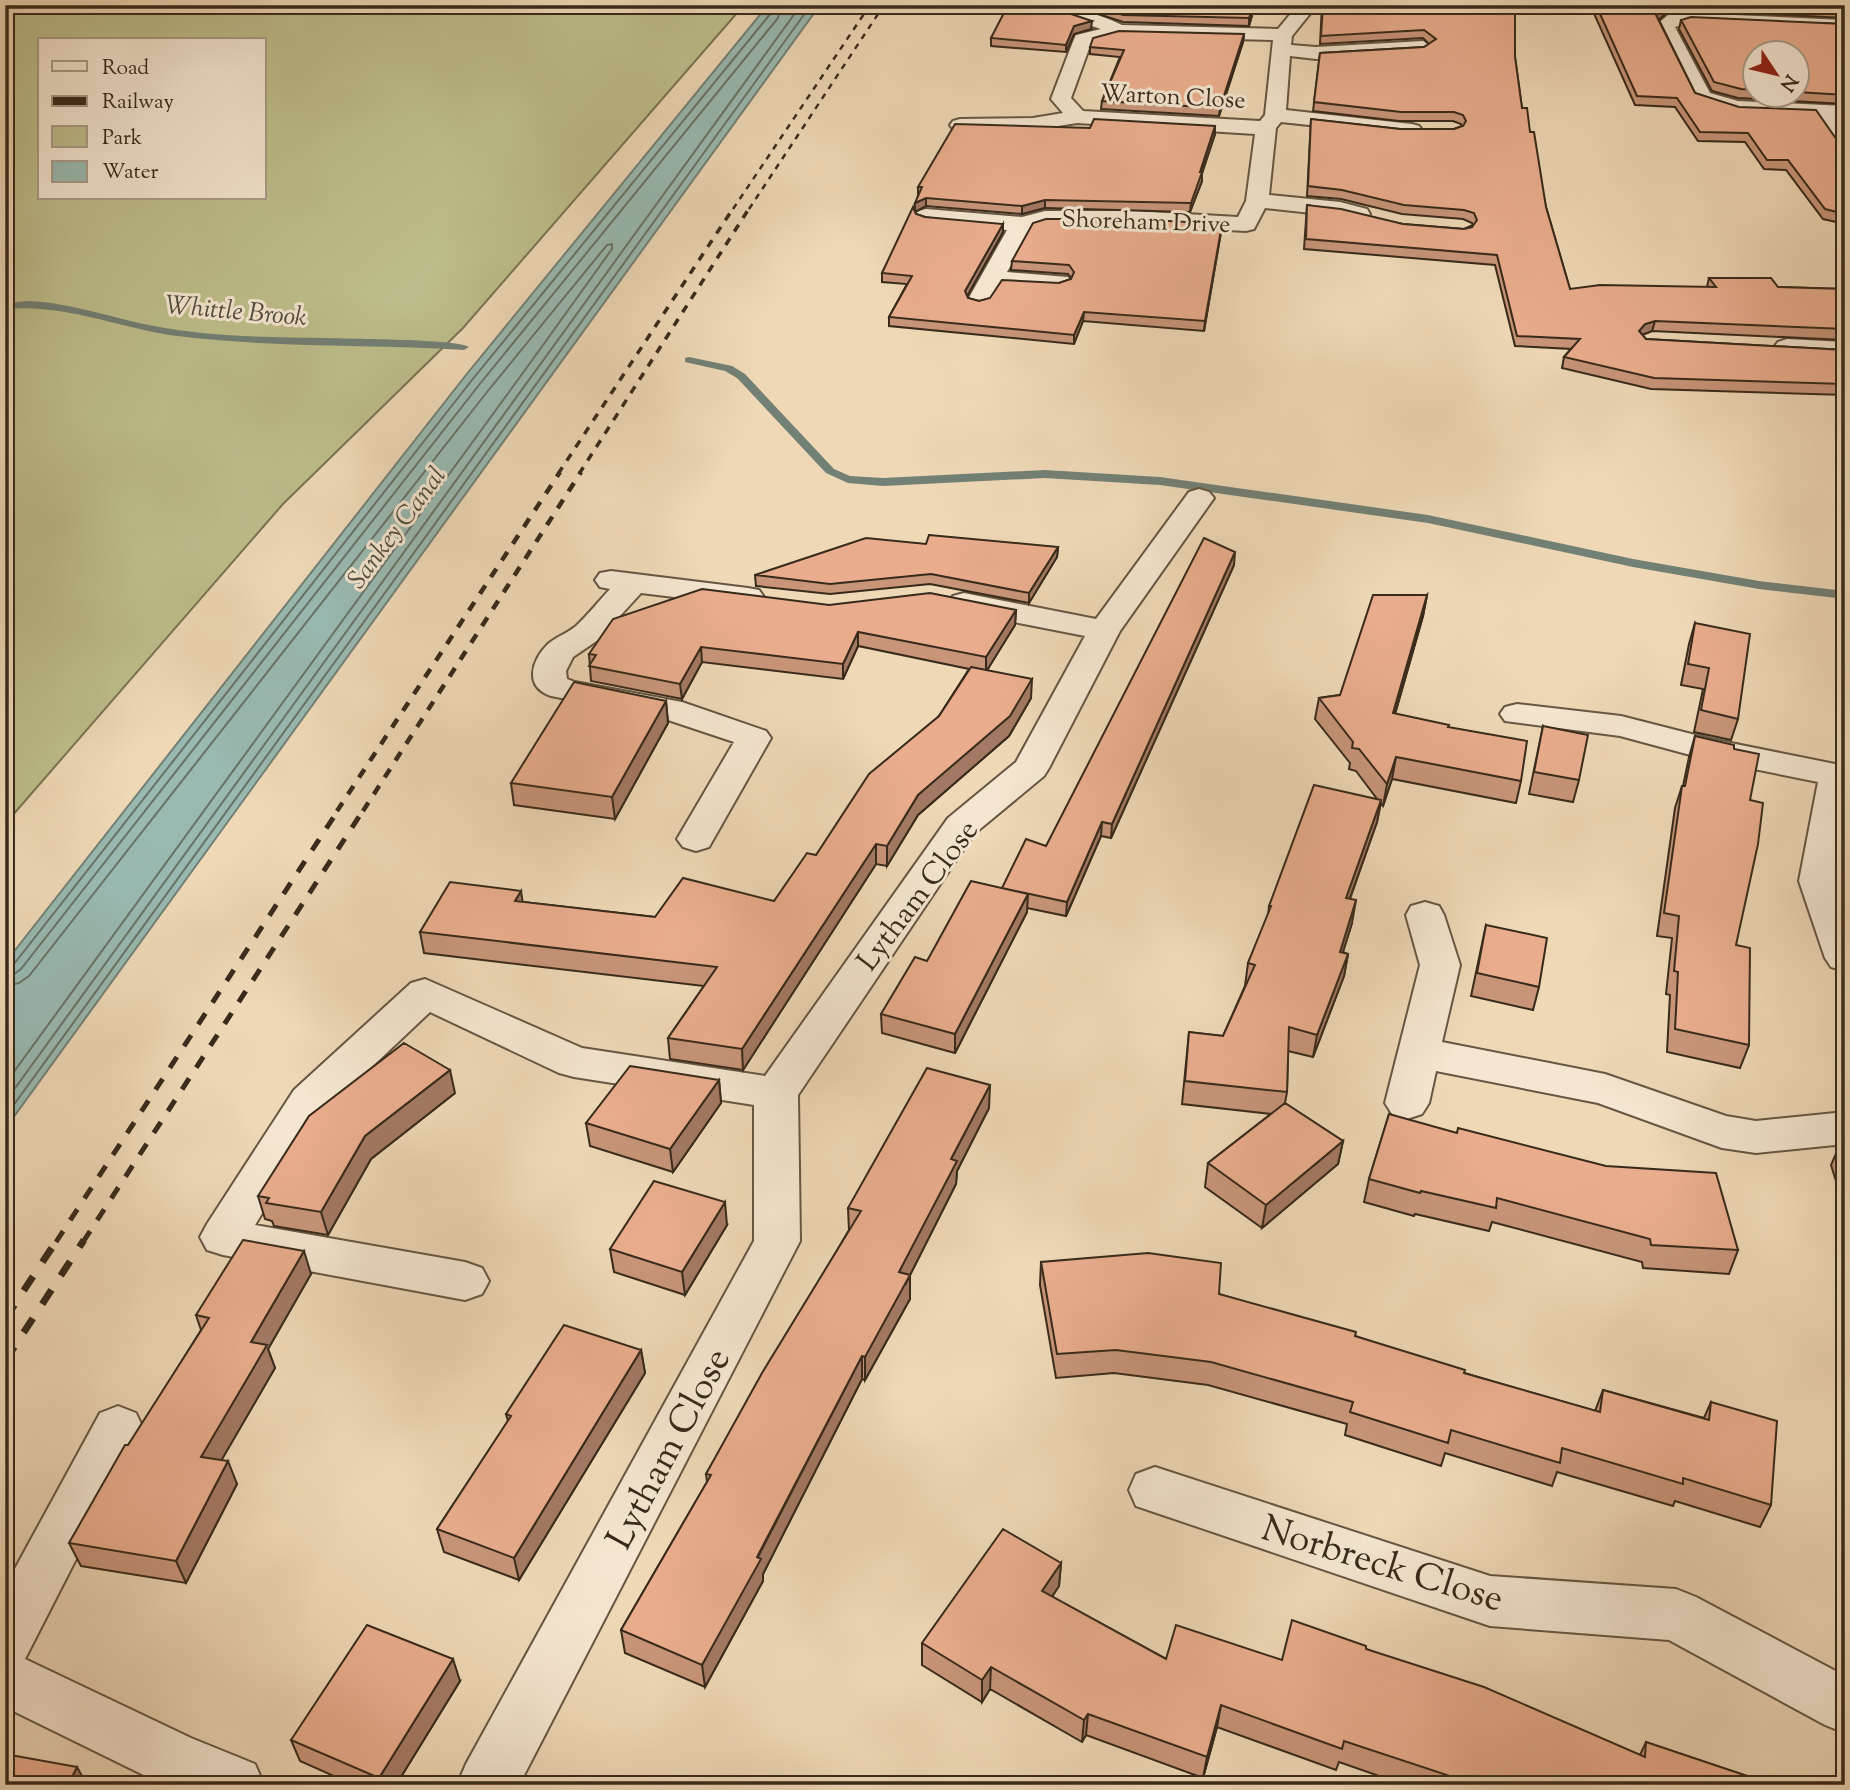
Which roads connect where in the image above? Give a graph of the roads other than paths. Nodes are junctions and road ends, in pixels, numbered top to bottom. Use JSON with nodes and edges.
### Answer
{"nodes":[{"id":1,"x":1308,"y":5,"type":"edge"},
{"id":2,"x":1021,"y":11,"type":"edge"},
{"id":3,"x":1845,"y":24,"type":"edge"},
{"id":4,"x":1118,"y":30,"type":"junction"},
{"id":5,"x":1282,"y":42,"type":"junction"},
{"id":6,"x":1423,"y":47,"type":"edge"},
{"id":7,"x":1821,"y":111,"type":"junction"},
{"id":8,"x":1845,"y":112,"type":"edge"},
{"id":9,"x":1077,"y":117,"type":"junction"},
{"id":10,"x":1271,"y":121,"type":"junction"},
{"id":11,"x":960,"y":125,"type":"edge"},
{"id":12,"x":1439,"y":130,"type":"edge"},
{"id":13,"x":1845,"y":147,"type":"edge"},
{"id":14,"x":1257,"y":201,"type":"junction"},
{"id":15,"x":926,"y":216,"type":"edge"},
{"id":16,"x":1377,"y":218,"type":"edge"},
{"id":17,"x":1022,"y":224,"type":"junction"},
{"id":18,"x":994,"y":278,"type":"junction"},
{"id":19,"x":1059,"y":282,"type":"edge"},
{"id":20,"x":978,"y":301,"type":"edge"},
{"id":21,"x":1762,"y":346,"type":"edge"},
{"id":22,"x":1845,"y":350,"type":"edge"},
{"id":23,"x":1199,"y":498,"type":"dead end"},
{"id":24,"x":930,"y":596,"type":"edge"},
{"id":25,"x":778,"y":600,"type":"edge"},
{"id":26,"x":1104,"y":630,"type":"junction"},
{"id":27,"x":1508,"y":715,"type":"dead end"},
{"id":28,"x":1841,"y":776,"type":"edge"},
{"id":29,"x":696,"y":839,"type":"dead end"},
{"id":30,"x":1425,"y":915,"type":"dead end"},
{"id":31,"x":1845,"y":958,"type":"edge"},
{"id":32,"x":1420,"y":1053,"type":"junction"},
{"id":33,"x":776,"y":1093,"type":"junction"},
{"id":34,"x":1407,"y":1103,"type":"dead end"},
{"id":35,"x":1845,"y":1128,"type":"edge"},
{"id":36,"x":465,"y":1282,"type":"dead end"},
{"id":37,"x":118,"y":1428,"type":"dead end"},
{"id":38,"x":1155,"y":1490,"type":"dead end"},
{"id":39,"x":5,"y":1642,"type":"edge"},
{"id":40,"x":5,"y":1678,"type":"edge"},
{"id":41,"x":1845,"y":1706,"type":"edge"},
{"id":42,"x":234,"y":1785,"type":"edge"},
{"id":43,"x":486,"y":1785,"type":"edge"}],
"edges":[{"from":1,"to":5,"type":"street"},
{"from":2,"to":4,"type":"street","name":"Warton Close"},
{"from":3,"to":7,"type":"street"},
{"from":4,"to":5,"type":"street","name":"Warton Close"},
{"from":4,"to":9,"type":"street","name":"Warton Close"},
{"from":5,"to":6,"type":"street"},
{"from":5,"to":10,"type":"street","name":"Shoreham Drive"},
{"from":7,"to":8,"type":"street"},
{"from":7,"to":13,"type":"street"},
{"from":9,"to":10,"type":"street","name":"Warton Close"},
{"from":9,"to":11,"type":"street","name":"Warton Close"},
{"from":10,"to":12,"type":"street"},
{"from":10,"to":14,"type":"street","name":"Shoreham Drive"},
{"from":14,"to":16,"type":"street","name":"Shoreham Drive"},
{"from":14,"to":17,"type":"street","name":"Shoreham Drive"},
{"from":15,"to":17,"type":"street","name":"Shoreham Drive"},
{"from":17,"to":18,"type":"street","name":"Shoreham Drive"},
{"from":18,"to":19,"type":"street"},
{"from":18,"to":20,"type":"street","name":"Shoreham Drive"},
{"from":21,"to":22,"type":"street"},
{"from":23,"to":26,"type":"street","name":"Lytham Close"},
{"from":24,"to":26,"type":"street"},
{"from":25,"to":29,"type":"street"},
{"from":26,"to":33,"type":"street","name":"Lytham Close"},
{"from":27,"to":28,"type":"street"},
{"from":28,"to":31,"type":"street"},
{"from":30,"to":32,"type":"street"},
{"from":32,"to":34,"type":"street"},
{"from":32,"to":35,"type":"street"},
{"from":33,"to":36,"type":"street"},
{"from":33,"to":43,"type":"street","name":"Lytham Close"},
{"from":37,"to":39,"type":"street"},
{"from":38,"to":41,"type":"street","name":"Norbreck Close"},
{"from":40,"to":42,"type":"street"}]}
